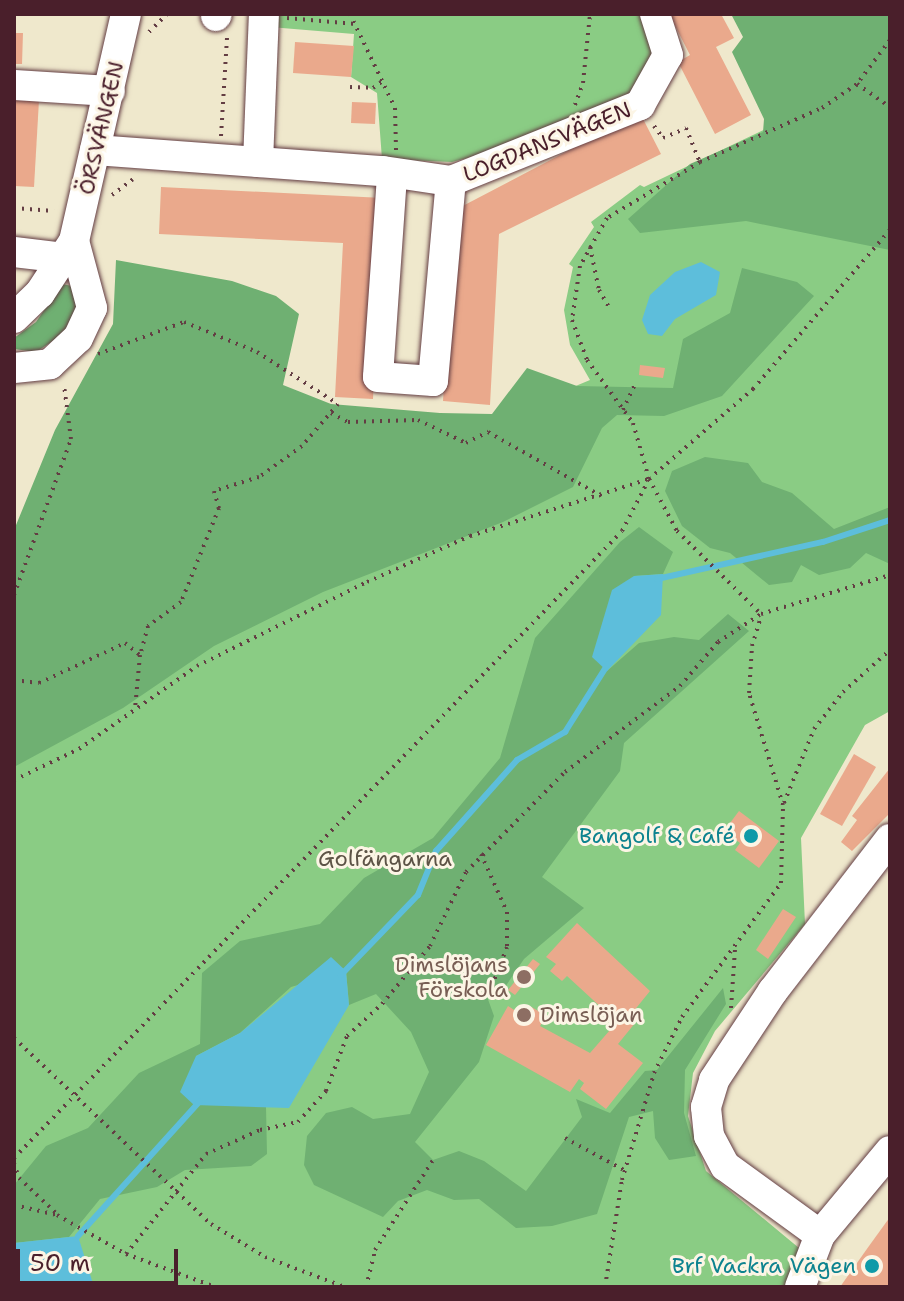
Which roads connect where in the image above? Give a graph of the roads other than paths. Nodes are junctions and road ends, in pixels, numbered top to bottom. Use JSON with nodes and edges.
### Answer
{"nodes":[{"id":1,"x":126,"y":14,"type":"edge"},
{"id":2,"x":655,"y":14,"type":"edge"},
{"id":3,"x":265,"y":20,"type":"edge"},
{"id":4,"x":14,"y":85,"type":"edge"},
{"id":5,"x":110,"y":91,"type":"junction"},
{"id":6,"x":95,"y":150,"type":"junction"},
{"id":7,"x":258,"y":162,"type":"junction"},
{"id":8,"x":388,"y":173,"type":"junction"},
{"id":9,"x":451,"y":181,"type":"junction"},
{"id":10,"x":69,"y":250,"type":"junction"},
{"id":11,"x":14,"y":252,"type":"edge"},
{"id":12,"x":14,"y":318,"type":"edge"},
{"id":13,"x":14,"y":368,"type":"edge"},
{"id":14,"x":890,"y":839,"type":"edge"},
{"id":15,"x":885,"y":1167,"type":"edge"},
{"id":16,"x":820,"y":1235,"type":"junction"},
{"id":17,"x":800,"y":1287,"type":"edge"}],
"edges":[{"from":1,"to":5,"type":"street","name":"ÖRSVÄNGEN"},
{"from":2,"to":9,"type":"street","name":"LOGDANSVÄGEN"},
{"from":3,"to":7,"type":"street"},
{"from":4,"to":5,"type":"street"},
{"from":5,"to":6,"type":"street","name":"ÖRSVÄNGEN"},
{"from":6,"to":7,"type":"street","name":"LOGDANSVÄGEN"},
{"from":6,"to":10,"type":"street","name":"ÖRSVÄNGEN"},
{"from":7,"to":8,"type":"street","name":"LOGDANSVÄGEN"},
{"from":8,"to":9,"type":"street","name":"LOGDANSVÄGEN"},
{"from":8,"to":9,"type":"street","name":"LOGDANSVÄGEN"},
{"from":10,"to":11,"type":"street"},
{"from":10,"to":12,"type":"street","name":"ÖRSVÄNGEN"},
{"from":10,"to":13,"type":"street","name":"ÖRSVÄNGEN"},
{"from":14,"to":16,"type":"street"},
{"from":15,"to":16,"type":"street"},
{"from":16,"to":17,"type":"street"}]}
